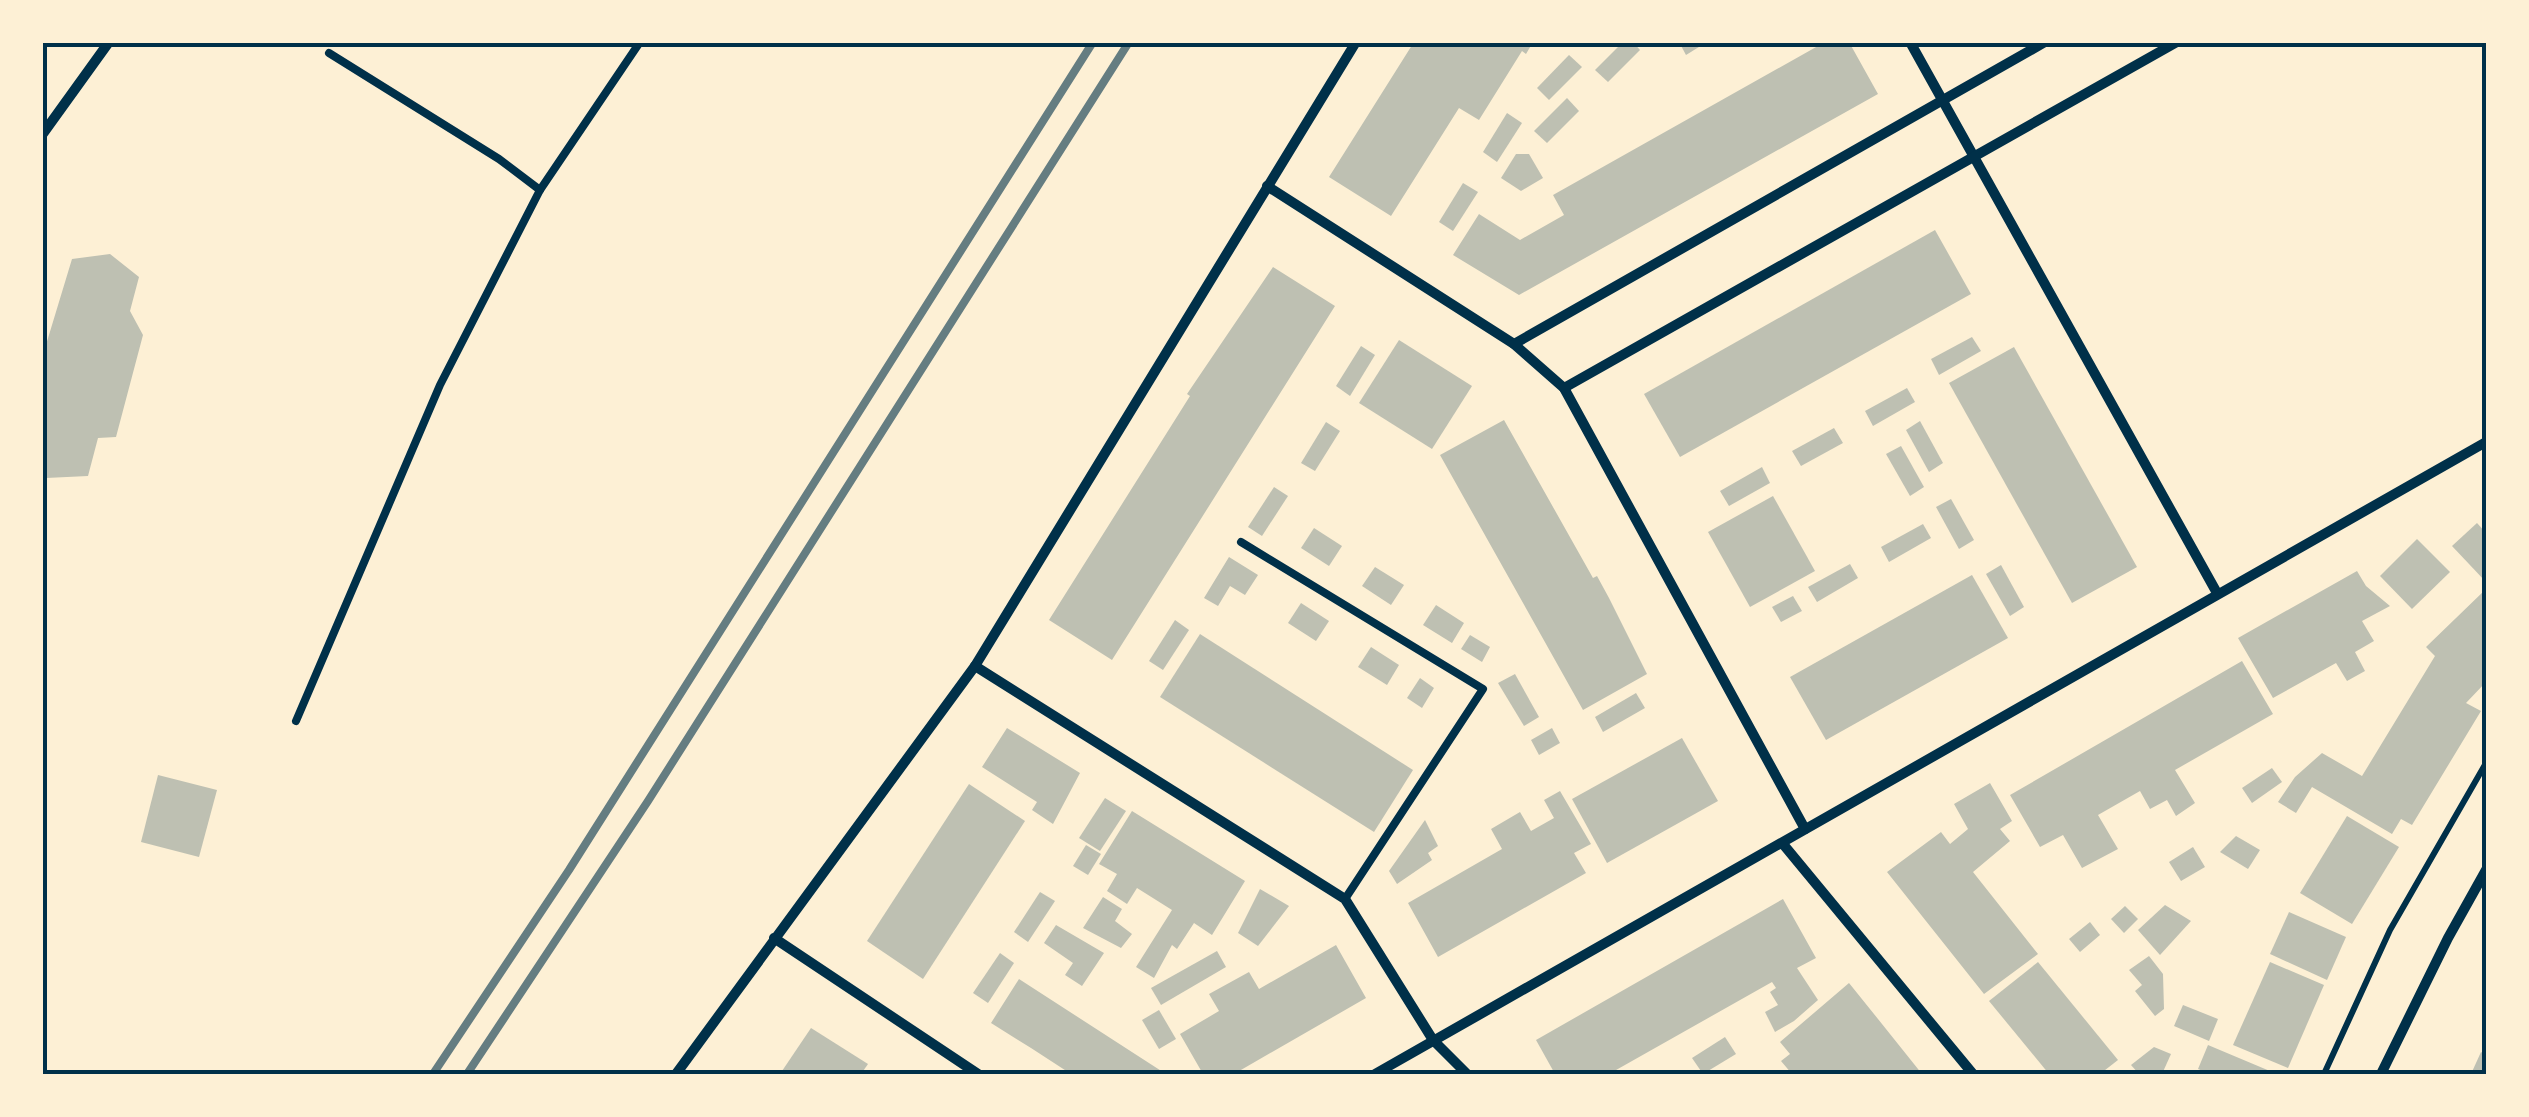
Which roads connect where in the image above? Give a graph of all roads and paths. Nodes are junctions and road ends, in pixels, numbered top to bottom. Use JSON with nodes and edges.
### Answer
{"nodes":[{"id":1,"x":109,"y":42,"type":"edge"},
{"id":2,"x":640,"y":42,"type":"edge"},
{"id":3,"x":1356,"y":42,"type":"edge"},
{"id":4,"x":1910,"y":42,"type":"edge"},
{"id":5,"x":2045,"y":42,"type":"edge"},
{"id":6,"x":2178,"y":42,"type":"edge"},
{"id":7,"x":330,"y":53,"type":"dead end"},
{"id":8,"x":1942,"y":100,"type":"junction"},
{"id":9,"x":42,"y":135,"type":"edge"},
{"id":10,"x":1975,"y":159,"type":"junction"},
{"id":11,"x":1267,"y":186,"type":"junction"},
{"id":12,"x":540,"y":190,"type":"junction"},
{"id":13,"x":1514,"y":344,"type":"junction"},
{"id":14,"x":1564,"y":388,"type":"junction"},
{"id":15,"x":2486,"y":442,"type":"edge"},
{"id":16,"x":1241,"y":542,"type":"dead end"},
{"id":17,"x":2218,"y":593,"type":"junction"},
{"id":18,"x":974,"y":666,"type":"junction"},
{"id":19,"x":296,"y":721,"type":"dead end"},
{"id":20,"x":2486,"y":763,"type":"edge"},
{"id":21,"x":1805,"y":829,"type":"junction"},
{"id":22,"x":1782,"y":844,"type":"junction"},
{"id":23,"x":2486,"y":870,"type":"edge"},
{"id":24,"x":1345,"y":899,"type":"junction"},
{"id":25,"x":774,"y":938,"type":"junction"},
{"id":26,"x":1434,"y":1040,"type":"junction"},
{"id":27,"x":676,"y":1074,"type":"edge"},
{"id":28,"x":978,"y":1074,"type":"edge"},
{"id":29,"x":1375,"y":1074,"type":"edge"},
{"id":30,"x":1467,"y":1074,"type":"edge"},
{"id":31,"x":1973,"y":1074,"type":"edge"},
{"id":32,"x":2324,"y":1074,"type":"edge"},
{"id":33,"x":2380,"y":1074,"type":"edge"}],
"edges":[{"from":1,"to":9,"type":"street"},
{"from":2,"to":12,"type":"lane"},
{"from":3,"to":11,"type":"street"},
{"from":4,"to":8,"type":"street"},
{"from":5,"to":8,"type":"street"},
{"from":6,"to":10,"type":"street"},
{"from":7,"to":12,"type":"lane"},
{"from":8,"to":10,"type":"street"},
{"from":8,"to":13,"type":"street"},
{"from":10,"to":14,"type":"street"},
{"from":10,"to":17,"type":"street"},
{"from":11,"to":13,"type":"street"},
{"from":11,"to":18,"type":"street"},
{"from":12,"to":19,"type":"lane"},
{"from":13,"to":14,"type":"street"},
{"from":14,"to":21,"type":"street"},
{"from":15,"to":17,"type":"street"},
{"from":16,"to":24,"type":"lane"},
{"from":17,"to":21,"type":"street"},
{"from":18,"to":24,"type":"street"},
{"from":18,"to":25,"type":"street"},
{"from":20,"to":32,"type":"path"},
{"from":21,"to":22,"type":"street"},
{"from":22,"to":26,"type":"street"},
{"from":22,"to":31,"type":"street"},
{"from":23,"to":33,"type":"street"},
{"from":24,"to":26,"type":"street"},
{"from":25,"to":27,"type":"street"},
{"from":25,"to":28,"type":"street"},
{"from":26,"to":29,"type":"street"},
{"from":26,"to":30,"type":"street"}]}
